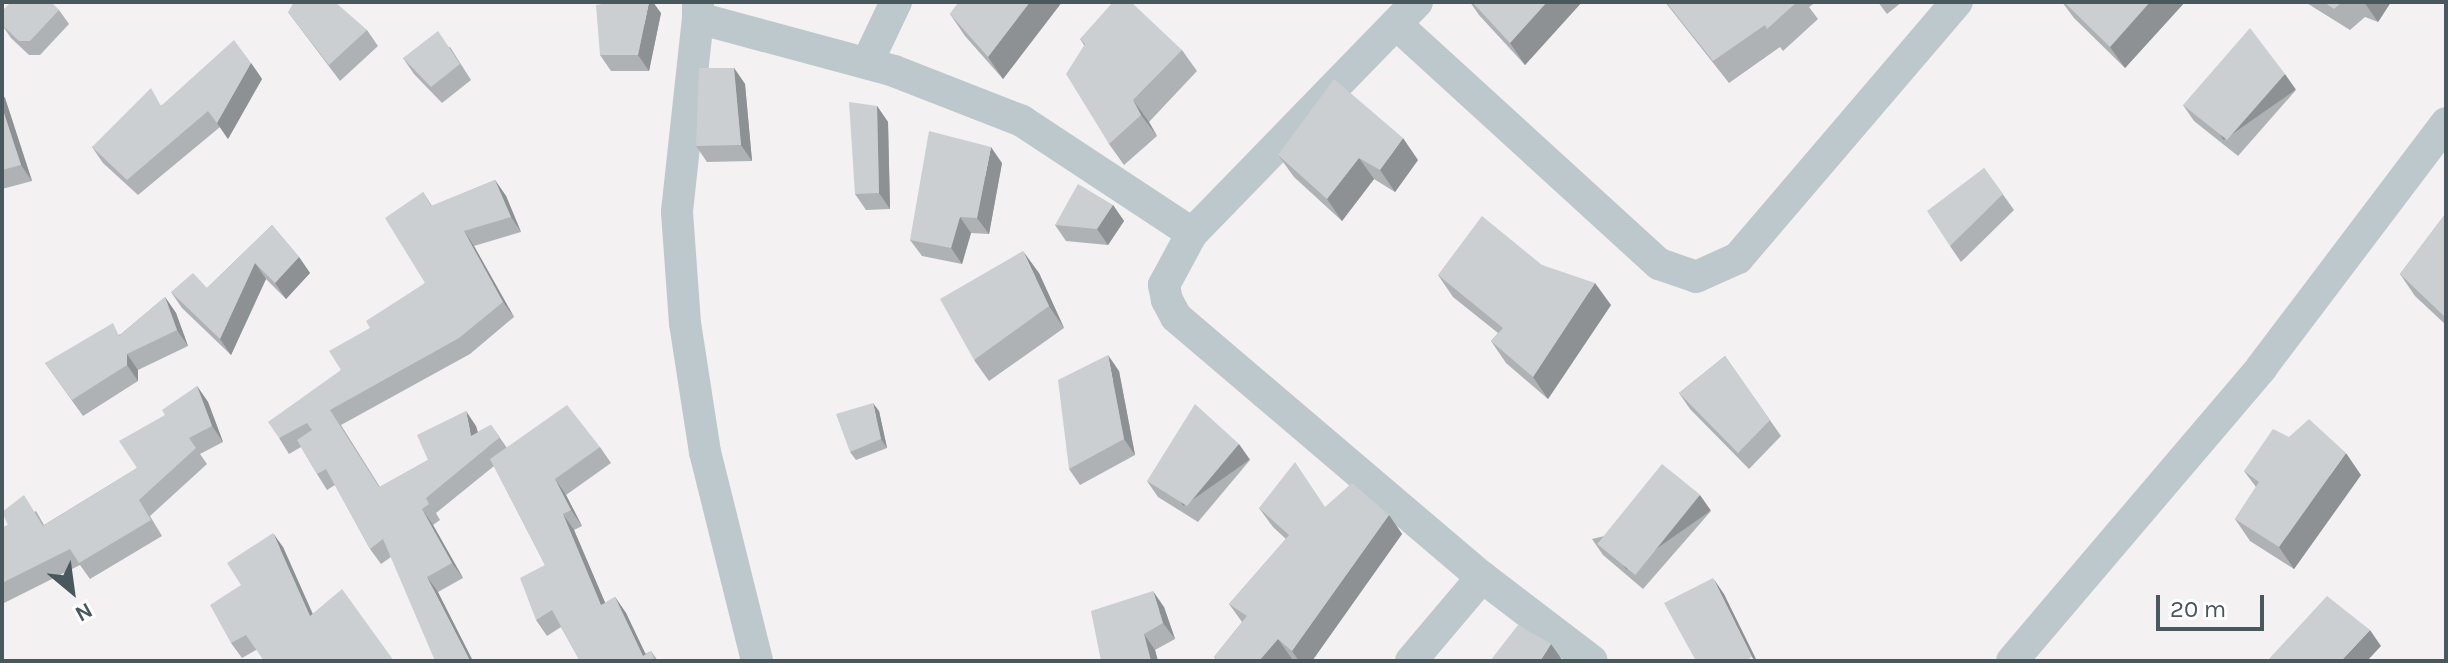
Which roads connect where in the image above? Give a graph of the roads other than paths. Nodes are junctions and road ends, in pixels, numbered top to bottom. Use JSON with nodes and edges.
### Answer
{"nodes":[{"id":1,"x":896,"y":2,"type":"edge"},
{"id":2,"x":1957,"y":2,"type":"edge"},
{"id":3,"x":698,"y":10,"type":"edge"},
{"id":4,"x":1406,"y":13,"type":"edge"},
{"id":5,"x":867,"y":63,"type":"junction"},
{"id":6,"x":2446,"y":123,"type":"edge"},
{"id":7,"x":1192,"y":233,"type":"junction"},
{"id":8,"x":1482,"y":577,"type":"junction"},
{"id":9,"x":757,"y":661,"type":"edge"},
{"id":10,"x":1411,"y":661,"type":"edge"},
{"id":11,"x":1592,"y":661,"type":"edge"},
{"id":12,"x":2012,"y":661,"type":"edge"}],
"edges":[{"from":1,"to":5,"type":"street"},
{"from":2,"to":4,"type":"street"},
{"from":3,"to":5,"type":"street"},
{"from":3,"to":9,"type":"street"},
{"from":4,"to":7,"type":"street"},
{"from":5,"to":7,"type":"street"},
{"from":6,"to":12,"type":"street"},
{"from":7,"to":8,"type":"street"},
{"from":8,"to":10,"type":"street"},
{"from":8,"to":11,"type":"street"}]}
